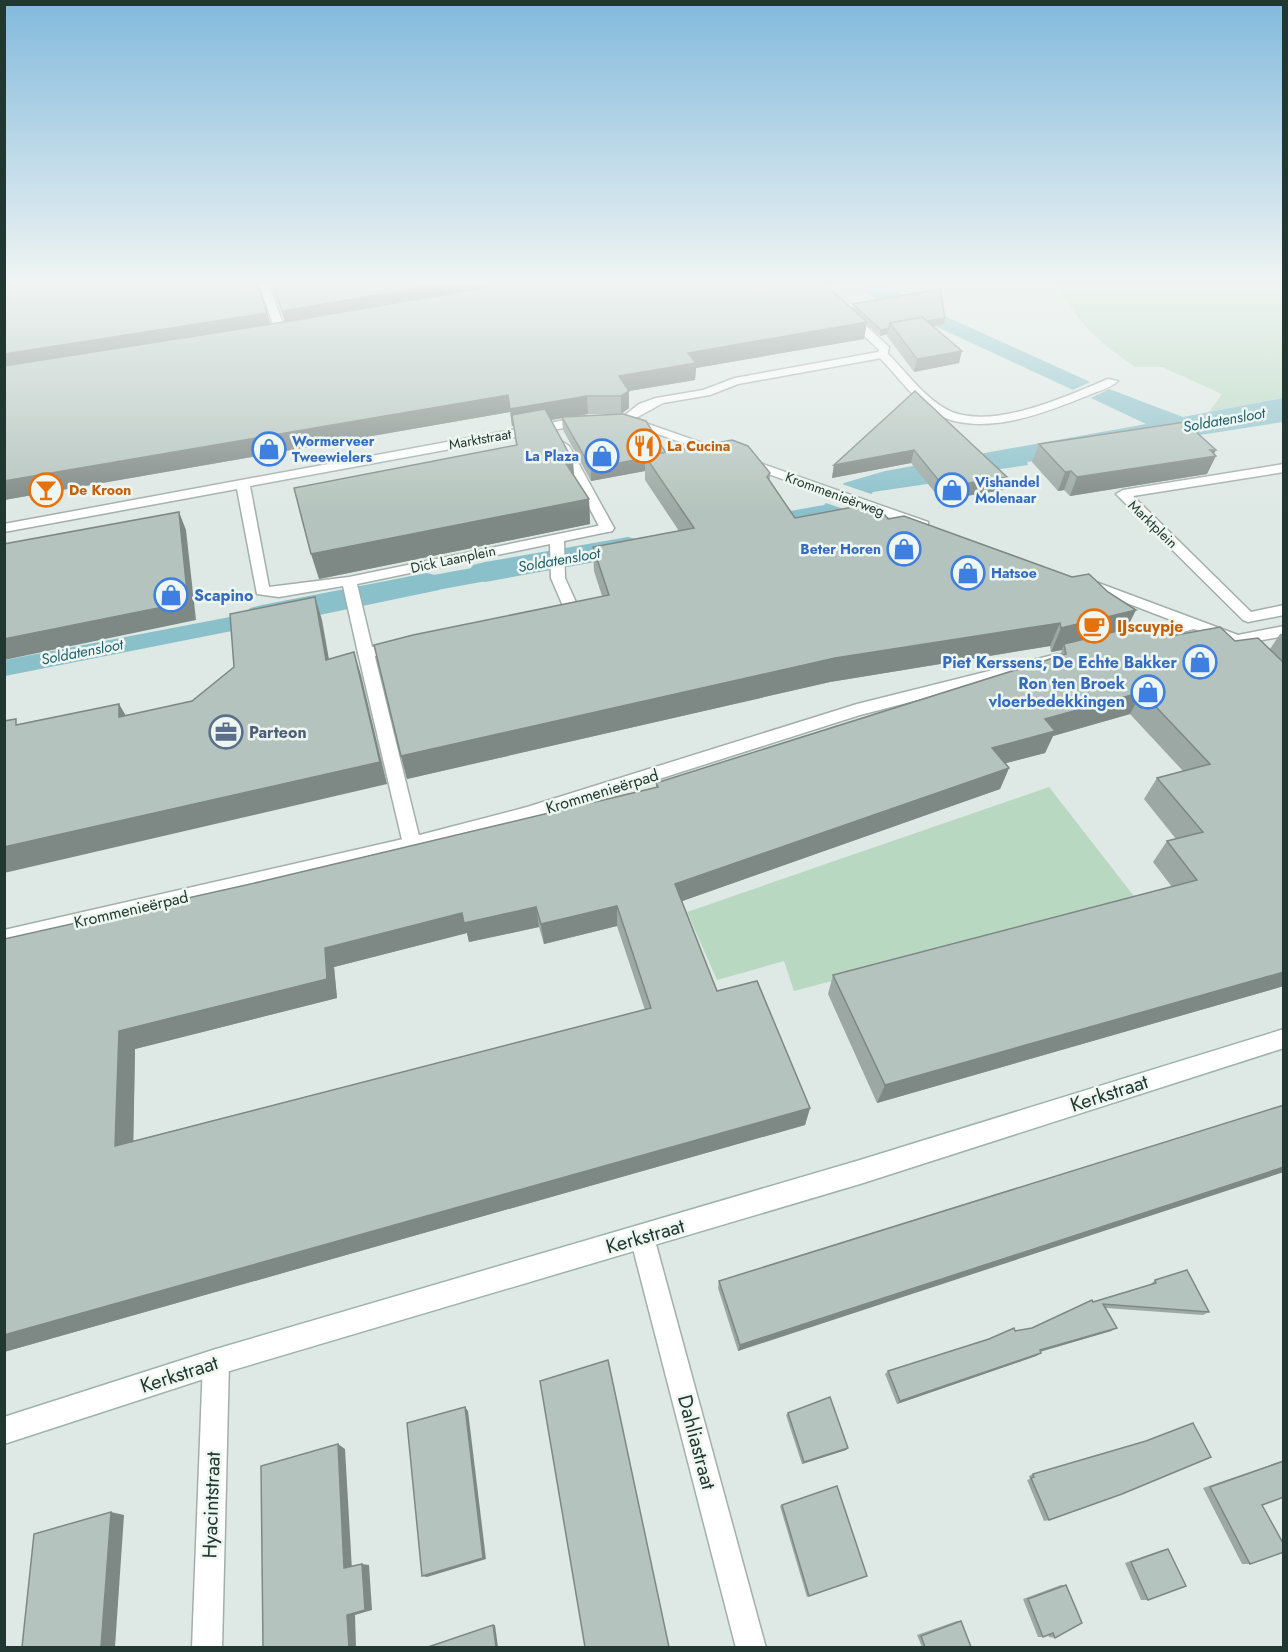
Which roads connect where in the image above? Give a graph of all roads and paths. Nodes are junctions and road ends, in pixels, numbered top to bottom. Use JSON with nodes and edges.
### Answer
{"nodes":[{"id":1,"x":860,"y":359,"type":"edge"},
{"id":2,"x":887,"y":359,"type":"edge"},
{"id":3,"x":1112,"y":381,"type":"dead end"},
{"id":4,"x":597,"y":419,"type":"edge"},
{"id":5,"x":552,"y":425,"type":"junction"},
{"id":6,"x":1284,"y":468,"type":"edge"},
{"id":7,"x":243,"y":483,"type":"junction"},
{"id":8,"x":4,"y":528,"type":"edge"},
{"id":9,"x":935,"y":530,"type":"edge"},
{"id":10,"x":557,"y":545,"type":"junction"},
{"id":11,"x":1069,"y":576,"type":"edge"},
{"id":12,"x":350,"y":586,"type":"junction"},
{"id":13,"x":1284,"y":610,"type":"edge"},
{"id":14,"x":537,"y":616,"type":"edge"},
{"id":15,"x":1195,"y":624,"type":"junction"},
{"id":16,"x":1279,"y":632,"type":"edge"},
{"id":17,"x":1238,"y":640,"type":"junction"},
{"id":18,"x":1127,"y":641,"type":"edge"},
{"id":19,"x":412,"y":643,"type":"edge"},
{"id":20,"x":366,"y":653,"type":"junction"},
{"id":21,"x":1252,"y":654,"type":"edge"},
{"id":22,"x":1070,"y":656,"type":"edge"},
{"id":23,"x":412,"y":844,"type":"junction"},
{"id":24,"x":4,"y":938,"type":"edge"},
{"id":25,"x":1284,"y":1038,"type":"edge"},
{"id":26,"x":642,"y":1237,"type":"junction"},
{"id":27,"x":216,"y":1362,"type":"junction"},
{"id":28,"x":4,"y":1431,"type":"edge"},
{"id":29,"x":207,"y":1647,"type":"edge"},
{"id":30,"x":751,"y":1647,"type":"edge"}],
"edges":[{"from":1,"to":9,"type":"street","name":"Krommenieërweg"},
{"from":2,"to":3,"type":"street"},
{"from":4,"to":5,"type":"street","name":"Marktstraat"},
{"from":5,"to":7,"type":"street","name":"Marktstraat"},
{"from":5,"to":10,"type":"street","name":"Dick Laanplein"},
{"from":6,"to":13,"type":"street","name":"Marktplein"},
{"from":7,"to":8,"type":"street","name":"Marktstraat"},
{"from":7,"to":12,"type":"street","name":"Dick Laanplein"},
{"from":10,"to":12,"type":"street","name":"Dick Laanplein"},
{"from":10,"to":14,"type":"street"},
{"from":11,"to":15,"type":"street"},
{"from":12,"to":20,"type":"street"},
{"from":15,"to":17,"type":"street"},
{"from":15,"to":18,"type":"street"},
{"from":16,"to":17,"type":"street"},
{"from":17,"to":21,"type":"street"},
{"from":19,"to":20,"type":"street"},
{"from":20,"to":23,"type":"street"},
{"from":22,"to":23,"type":"street","name":"Krommenieërpad"},
{"from":23,"to":24,"type":"street","name":"Krommenieërpad"},
{"from":25,"to":26,"type":"street","name":"Kerkstraat"},
{"from":26,"to":27,"type":"street","name":"Kerkstraat"},
{"from":26,"to":30,"type":"street","name":"Dahliastraat"},
{"from":27,"to":28,"type":"street","name":"Kerkstraat"},
{"from":27,"to":29,"type":"street","name":"Hyacintstraat"}]}
